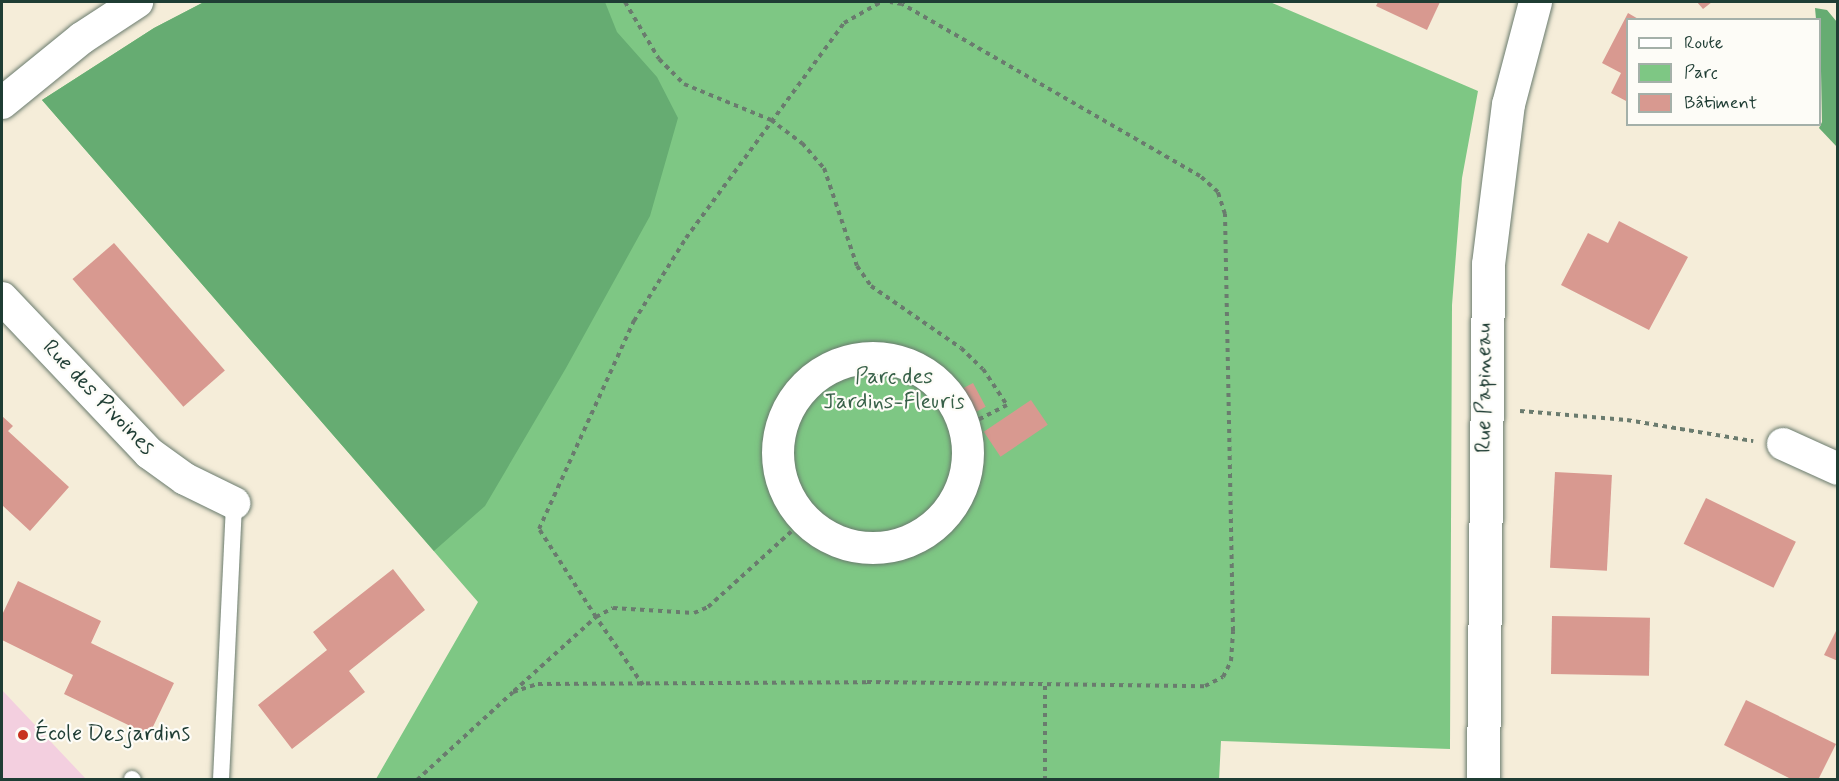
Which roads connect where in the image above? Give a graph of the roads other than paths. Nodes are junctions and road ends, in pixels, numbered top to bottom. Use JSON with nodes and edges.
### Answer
{"nodes":[{"id":1,"x":137,"y":2,"type":"edge"},
{"id":2,"x":1535,"y":2,"type":"edge"},
{"id":3,"x":2,"y":103,"type":"edge"},
{"id":4,"x":2,"y":298,"type":"edge"},
{"id":5,"x":964,"y":427,"type":"joint"},
{"id":6,"x":1783,"y":444,"type":"road end"},
{"id":7,"x":1838,"y":469,"type":"edge"},
{"id":8,"x":234,"y":503,"type":"joint"},
{"id":9,"x":220,"y":780,"type":"edge"},
{"id":10,"x":1483,"y":780,"type":"edge"}],
"edges":[{"from":1,"to":3,"type":"street"},
{"from":2,"to":10,"type":"street","name":"Rue Papineau"},
{"from":4,"to":8,"type":"street","name":"Rue des Pivoines"},
{"from":5,"to":5,"type":"street"},
{"from":6,"to":7,"type":"street"},
{"from":8,"to":9,"type":"lane"}]}
